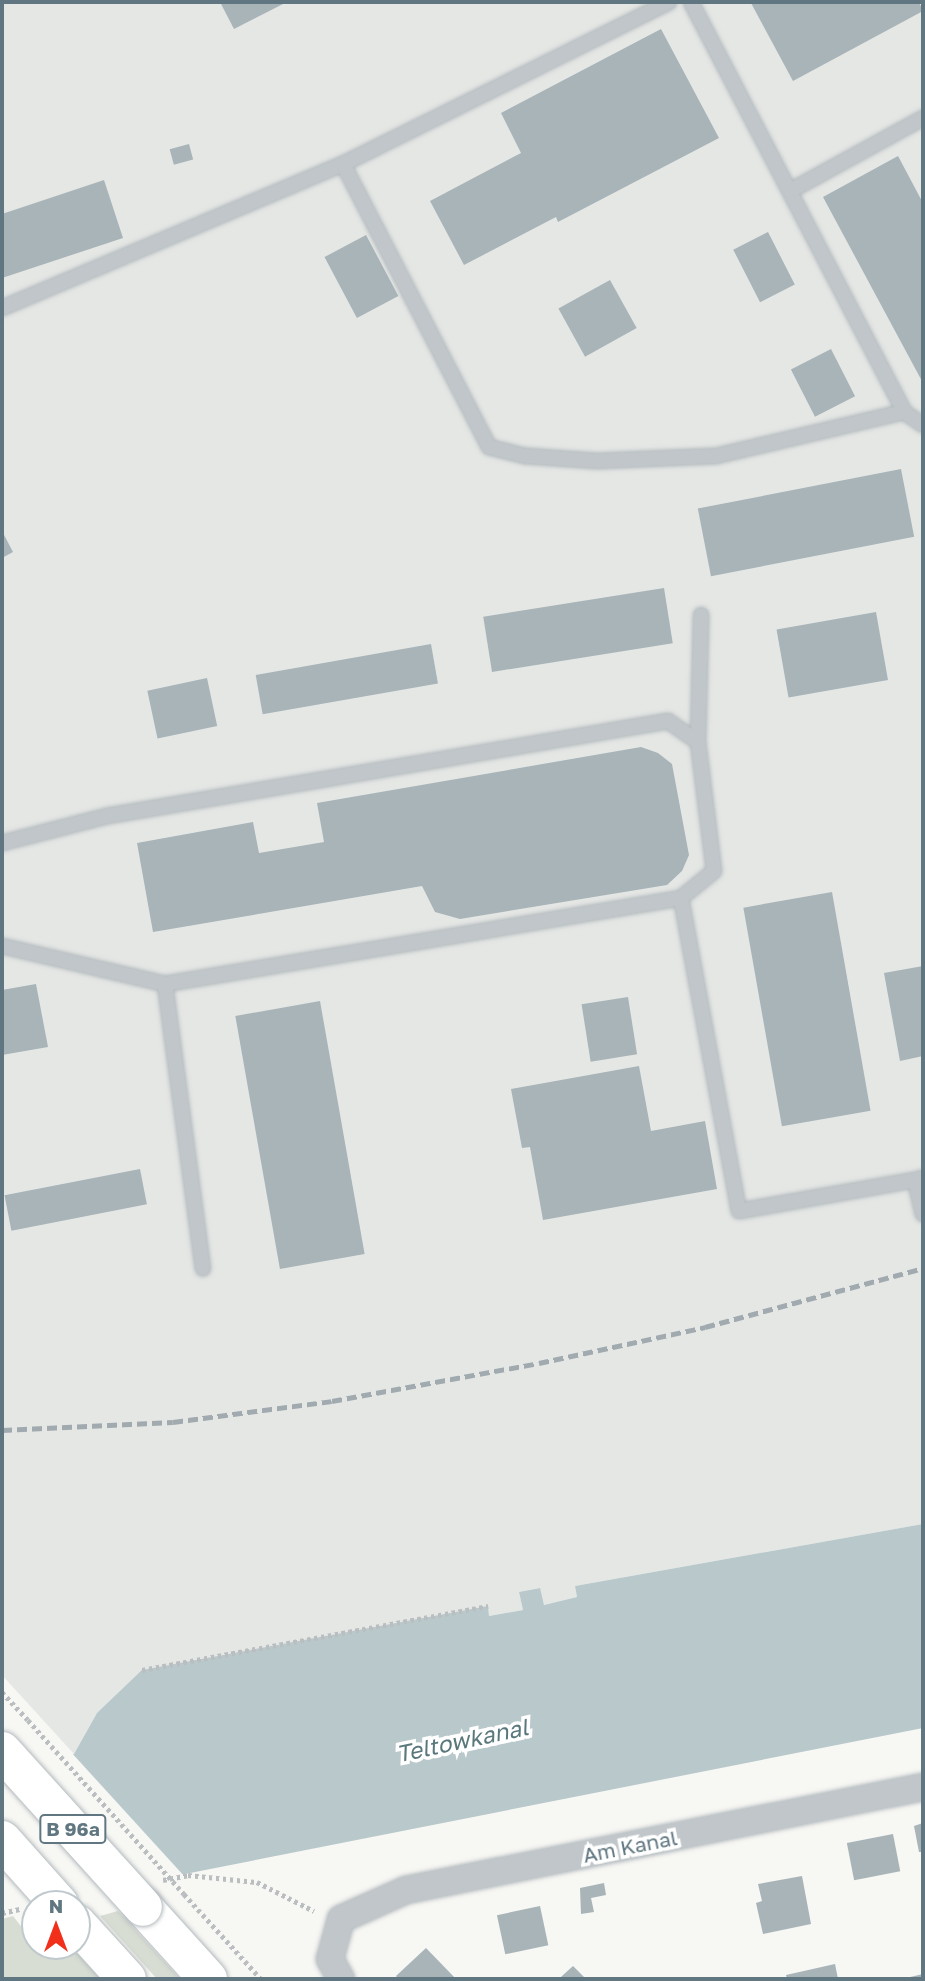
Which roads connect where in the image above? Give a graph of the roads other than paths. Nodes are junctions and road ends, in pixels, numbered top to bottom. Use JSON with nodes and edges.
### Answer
{"nodes":[{"id":1,"x":669,"y":2,"type":"edge"},
{"id":2,"x":691,"y":2,"type":"edge"},
{"id":3,"x":923,"y":118,"type":"edge"},
{"id":4,"x":343,"y":164,"type":"junction"},
{"id":5,"x":790,"y":191,"type":"junction"},
{"id":6,"x":2,"y":308,"type":"edge"},
{"id":7,"x":904,"y":412,"type":"junction"},
{"id":8,"x":923,"y":425,"type":"edge"},
{"id":9,"x":701,"y":615,"type":"dead end"},
{"id":10,"x":698,"y":742,"type":"junction"},
{"id":11,"x":2,"y":843,"type":"edge"},
{"id":12,"x":681,"y":898,"type":"junction"},
{"id":13,"x":2,"y":946,"type":"edge"},
{"id":14,"x":165,"y":984,"type":"junction"},
{"id":15,"x":919,"y":1179,"type":"edge"},
{"id":16,"x":923,"y":1214,"type":"edge"},
{"id":17,"x":203,"y":1268,"type":"dead end"},
{"id":18,"x":2,"y":1751,"type":"edge"},
{"id":19,"x":923,"y":1787,"type":"edge"},
{"id":20,"x":2,"y":1840,"type":"edge"},
{"id":21,"x":47,"y":1890,"type":"edge"},
{"id":22,"x":91,"y":1939,"type":"edge"},
{"id":23,"x":127,"y":1979,"type":"edge"},
{"id":24,"x":208,"y":1979,"type":"edge"},
{"id":25,"x":341,"y":1979,"type":"edge"}],
"edges":[{"from":1,"to":4,"type":"lane"},
{"from":2,"to":5,"type":"lane"},
{"from":3,"to":5,"type":"lane"},
{"from":4,"to":6,"type":"lane"},
{"from":4,"to":7,"type":"lane"},
{"from":5,"to":7,"type":"lane"},
{"from":7,"to":8,"type":"lane"},
{"from":9,"to":10,"type":"lane"},
{"from":10,"to":11,"type":"lane"},
{"from":10,"to":12,"type":"lane"},
{"from":12,"to":14,"type":"lane"},
{"from":12,"to":15,"type":"lane"},
{"from":13,"to":14,"type":"lane"},
{"from":14,"to":17,"type":"lane"},
{"from":15,"to":16,"type":"lane"},
{"from":18,"to":24,"type":"main road","number":"B 96a","bridge":true},
{"from":19,"to":25,"type":"street","name":"Am Kanal"},
{"from":20,"to":21,"type":"main road","number":"B 96a","bridge":true},
{"from":22,"to":23,"type":"main road","number":"B 96a"}]}
